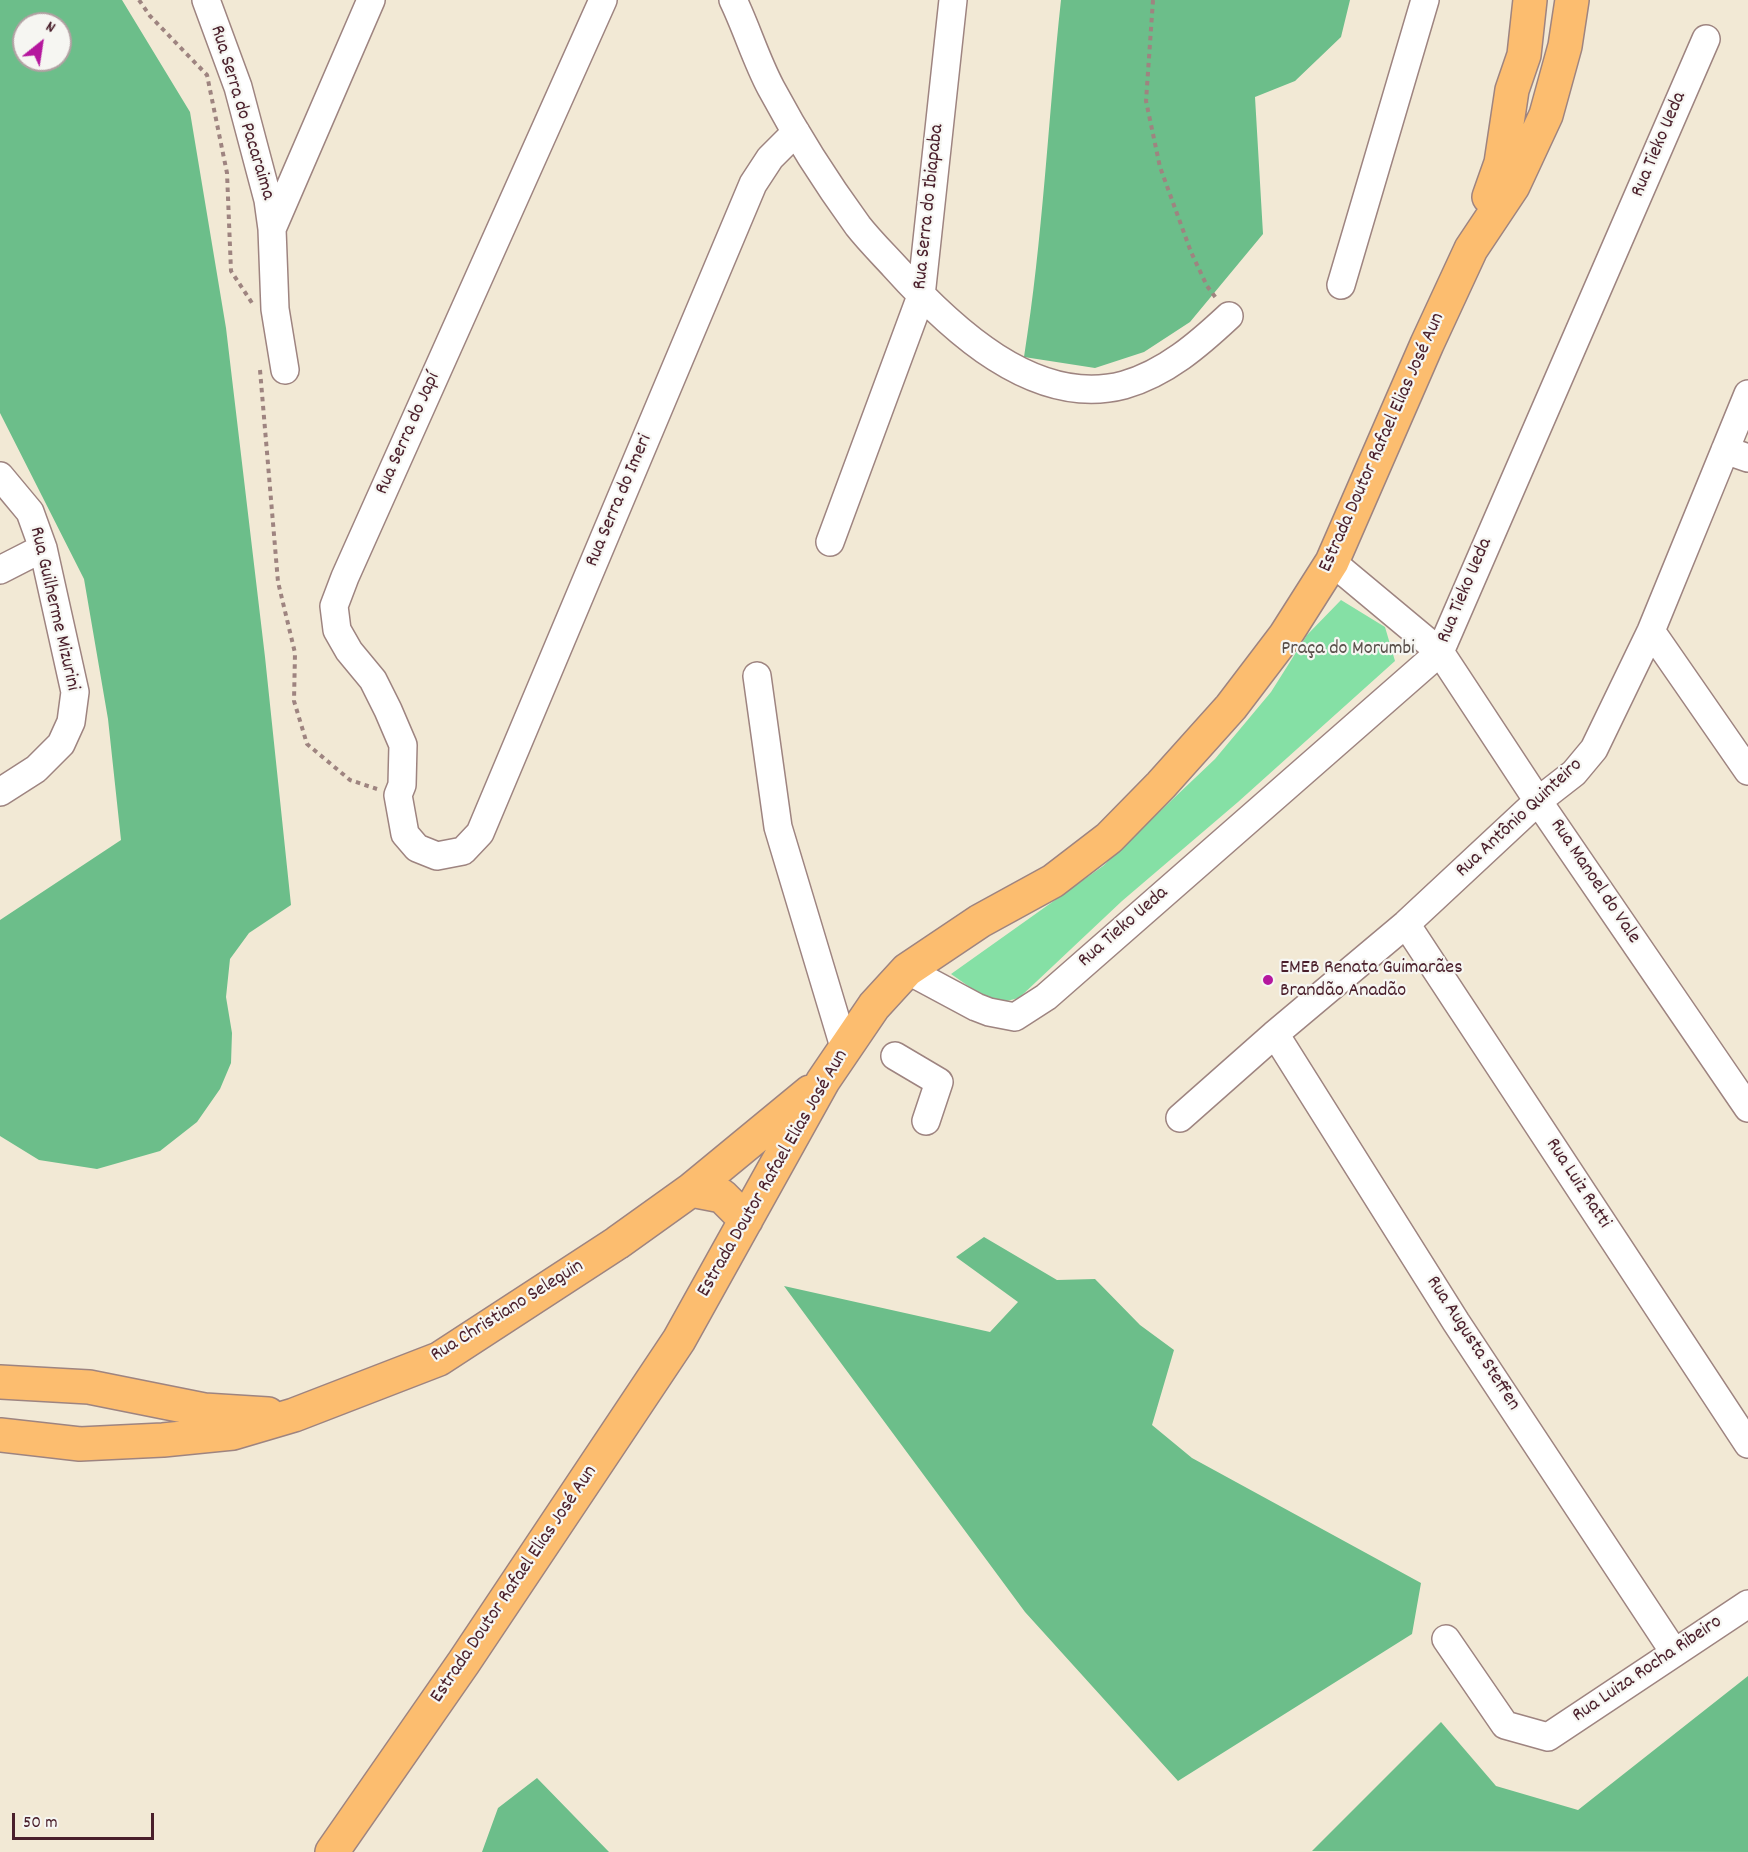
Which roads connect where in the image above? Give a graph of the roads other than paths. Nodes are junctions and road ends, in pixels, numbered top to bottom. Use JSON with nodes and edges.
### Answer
{"nodes":[{"id":1,"x":206,"y":0,"type":"edge"},
{"id":2,"x":371,"y":0,"type":"edge"},
{"id":3,"x":603,"y":0,"type":"edge"},
{"id":4,"x":953,"y":0,"type":"edge"},
{"id":5,"x":1425,"y":0,"type":"edge"},
{"id":6,"x":1530,"y":0,"type":"edge"},
{"id":7,"x":1572,"y":0,"type":"edge"},
{"id":8,"x":738,"y":5,"type":"edge"},
{"id":9,"x":1706,"y":39,"type":"dead end"},
{"id":10,"x":796,"y":132,"type":"junction"},
{"id":11,"x":273,"y":229,"type":"junction"},
{"id":12,"x":1471,"y":249,"type":"junction"},
{"id":13,"x":1341,"y":285,"type":"dead end"},
{"id":14,"x":921,"y":296,"type":"junction"},
{"id":15,"x":1229,"y":316,"type":"road end"},
{"id":16,"x":272,"y":369,"type":"road end"},
{"id":17,"x":1748,"y":394,"type":"edge"},
{"id":18,"x":1736,"y":454,"type":"edge"},
{"id":19,"x":0,"y":476,"type":"edge"},
{"id":20,"x":830,"y":542,"type":"dead end"},
{"id":21,"x":43,"y":548,"type":"junction"},
{"id":22,"x":1332,"y":562,"type":"junction"},
{"id":23,"x":0,"y":570,"type":"edge"},
{"id":24,"x":1651,"y":631,"type":"junction"},
{"id":25,"x":1440,"y":652,"type":"junction"},
{"id":26,"x":757,"y":676,"type":"dead end"},
{"id":27,"x":1748,"y":771,"type":"edge"},
{"id":28,"x":0,"y":792,"type":"edge"},
{"id":29,"x":1538,"y":801,"type":"junction"},
{"id":30,"x":437,"y":856,"type":"joint"},
{"id":31,"x":1406,"y":924,"type":"junction"},
{"id":32,"x":907,"y":970,"type":"junction"},
{"id":33,"x":1275,"y":1034,"type":"junction"},
{"id":34,"x":845,"y":1050,"type":"junction"},
{"id":35,"x":895,"y":1056,"type":"dead end"},
{"id":36,"x":823,"y":1081,"type":"junction"},
{"id":37,"x":1748,"y":1108,"type":"edge"},
{"id":38,"x":1180,"y":1118,"type":"dead end"},
{"id":39,"x":926,"y":1121,"type":"dead end"},
{"id":40,"x":691,"y":1190,"type":"junction"},
{"id":41,"x":747,"y":1220,"type":"junction"},
{"id":42,"x":0,"y":1382,"type":"edge"},
{"id":43,"x":294,"y":1415,"type":"junction"},
{"id":44,"x":0,"y":1435,"type":"edge"},
{"id":45,"x":1748,"y":1444,"type":"edge"},
{"id":46,"x":1748,"y":1604,"type":"edge"},
{"id":47,"x":1446,"y":1640,"type":"dead end"},
{"id":48,"x":1674,"y":1652,"type":"junction"},
{"id":49,"x":332,"y":1852,"type":"edge"}],
"edges":[{"from":1,"to":11,"type":"street","name":"Rua Serra do Pacaraima"},
{"from":2,"to":11,"type":"street"},
{"from":3,"to":30,"type":"street","name":"Rua Serra do Japí"},
{"from":4,"to":14,"type":"street","name":"Rua Serra do Ibiapaba"},
{"from":5,"to":13,"type":"street"},
{"from":6,"to":12,"type":"main road"},
{"from":7,"to":12,"type":"main road","name":"Estrada Doutor Rafael Elias José Aun"},
{"from":8,"to":10,"type":"street"},
{"from":9,"to":25,"type":"street","name":"Rua Tieko Ueda"},
{"from":10,"to":14,"type":"street"},
{"from":10,"to":30,"type":"street","name":"Rua Serra do Imeri"},
{"from":11,"to":16,"type":"street","name":"Rua Serra do Pacaraima"},
{"from":12,"to":22,"type":"main road","name":"Estrada Doutor Rafael Elias José Aun"},
{"from":14,"to":15,"type":"street"},
{"from":14,"to":20,"type":"street","name":"Rua Serra do Ibiapaba"},
{"from":17,"to":18,"type":"street","name":"Rua Antônio Quinteiro"},
{"from":18,"to":24,"type":"street","name":"Rua Antônio Quinteiro"},
{"from":19,"to":21,"type":"street","name":"Rua Guilherme Mizurini"},
{"from":21,"to":23,"type":"street"},
{"from":21,"to":28,"type":"street","name":"Rua Guilherme Mizurini"},
{"from":22,"to":25,"type":"street","name":"Rua Manoel do Vale"},
{"from":22,"to":32,"type":"main road","name":"Estrada Doutor Rafael Elias José Aun"},
{"from":24,"to":27,"type":"street"},
{"from":24,"to":29,"type":"street","name":"Rua Antônio Quinteiro"},
{"from":25,"to":29,"type":"street","name":"Rua Manoel do Vale"},
{"from":25,"to":32,"type":"street","name":"Rua Tieko Ueda"},
{"from":26,"to":34,"type":"street"},
{"from":29,"to":31,"type":"street","name":"Rua Antônio Quinteiro"},
{"from":29,"to":37,"type":"street","name":"Rua Manoel do Vale"},
{"from":31,"to":33,"type":"street","name":"Rua Antônio Quinteiro"},
{"from":31,"to":45,"type":"street","name":"Rua Luiz Ratti"},
{"from":32,"to":34,"type":"main road","name":"Estrada Doutor Rafael Elias José Aun"},
{"from":33,"to":38,"type":"street","name":"Rua Antônio Quinteiro"},
{"from":33,"to":48,"type":"street","name":"Rua Augusta Steffen"},
{"from":34,"to":36,"type":"main road","name":"Estrada Doutor Rafael Elias José Aun"},
{"from":35,"to":39,"type":"street"},
{"from":36,"to":40,"type":"main road","name":"Rua Christiano Seleguin"},
{"from":36,"to":41,"type":"main road","name":"Estrada Doutor Rafael Elias José Aun"},
{"from":40,"to":41,"type":"main road"},
{"from":40,"to":43,"type":"main road","name":"Rua Christiano Seleguin"},
{"from":41,"to":49,"type":"main road","name":"Estrada Doutor Rafael Elias José Aun"},
{"from":42,"to":43,"type":"main road"},
{"from":43,"to":44,"type":"main road","name":"Rua Christiano Seleguin"},
{"from":46,"to":48,"type":"street","name":"Rua Luiza Rocha Ribeiro"},
{"from":47,"to":48,"type":"street","name":"Rua Luiza Rocha Ribeiro"}]}
